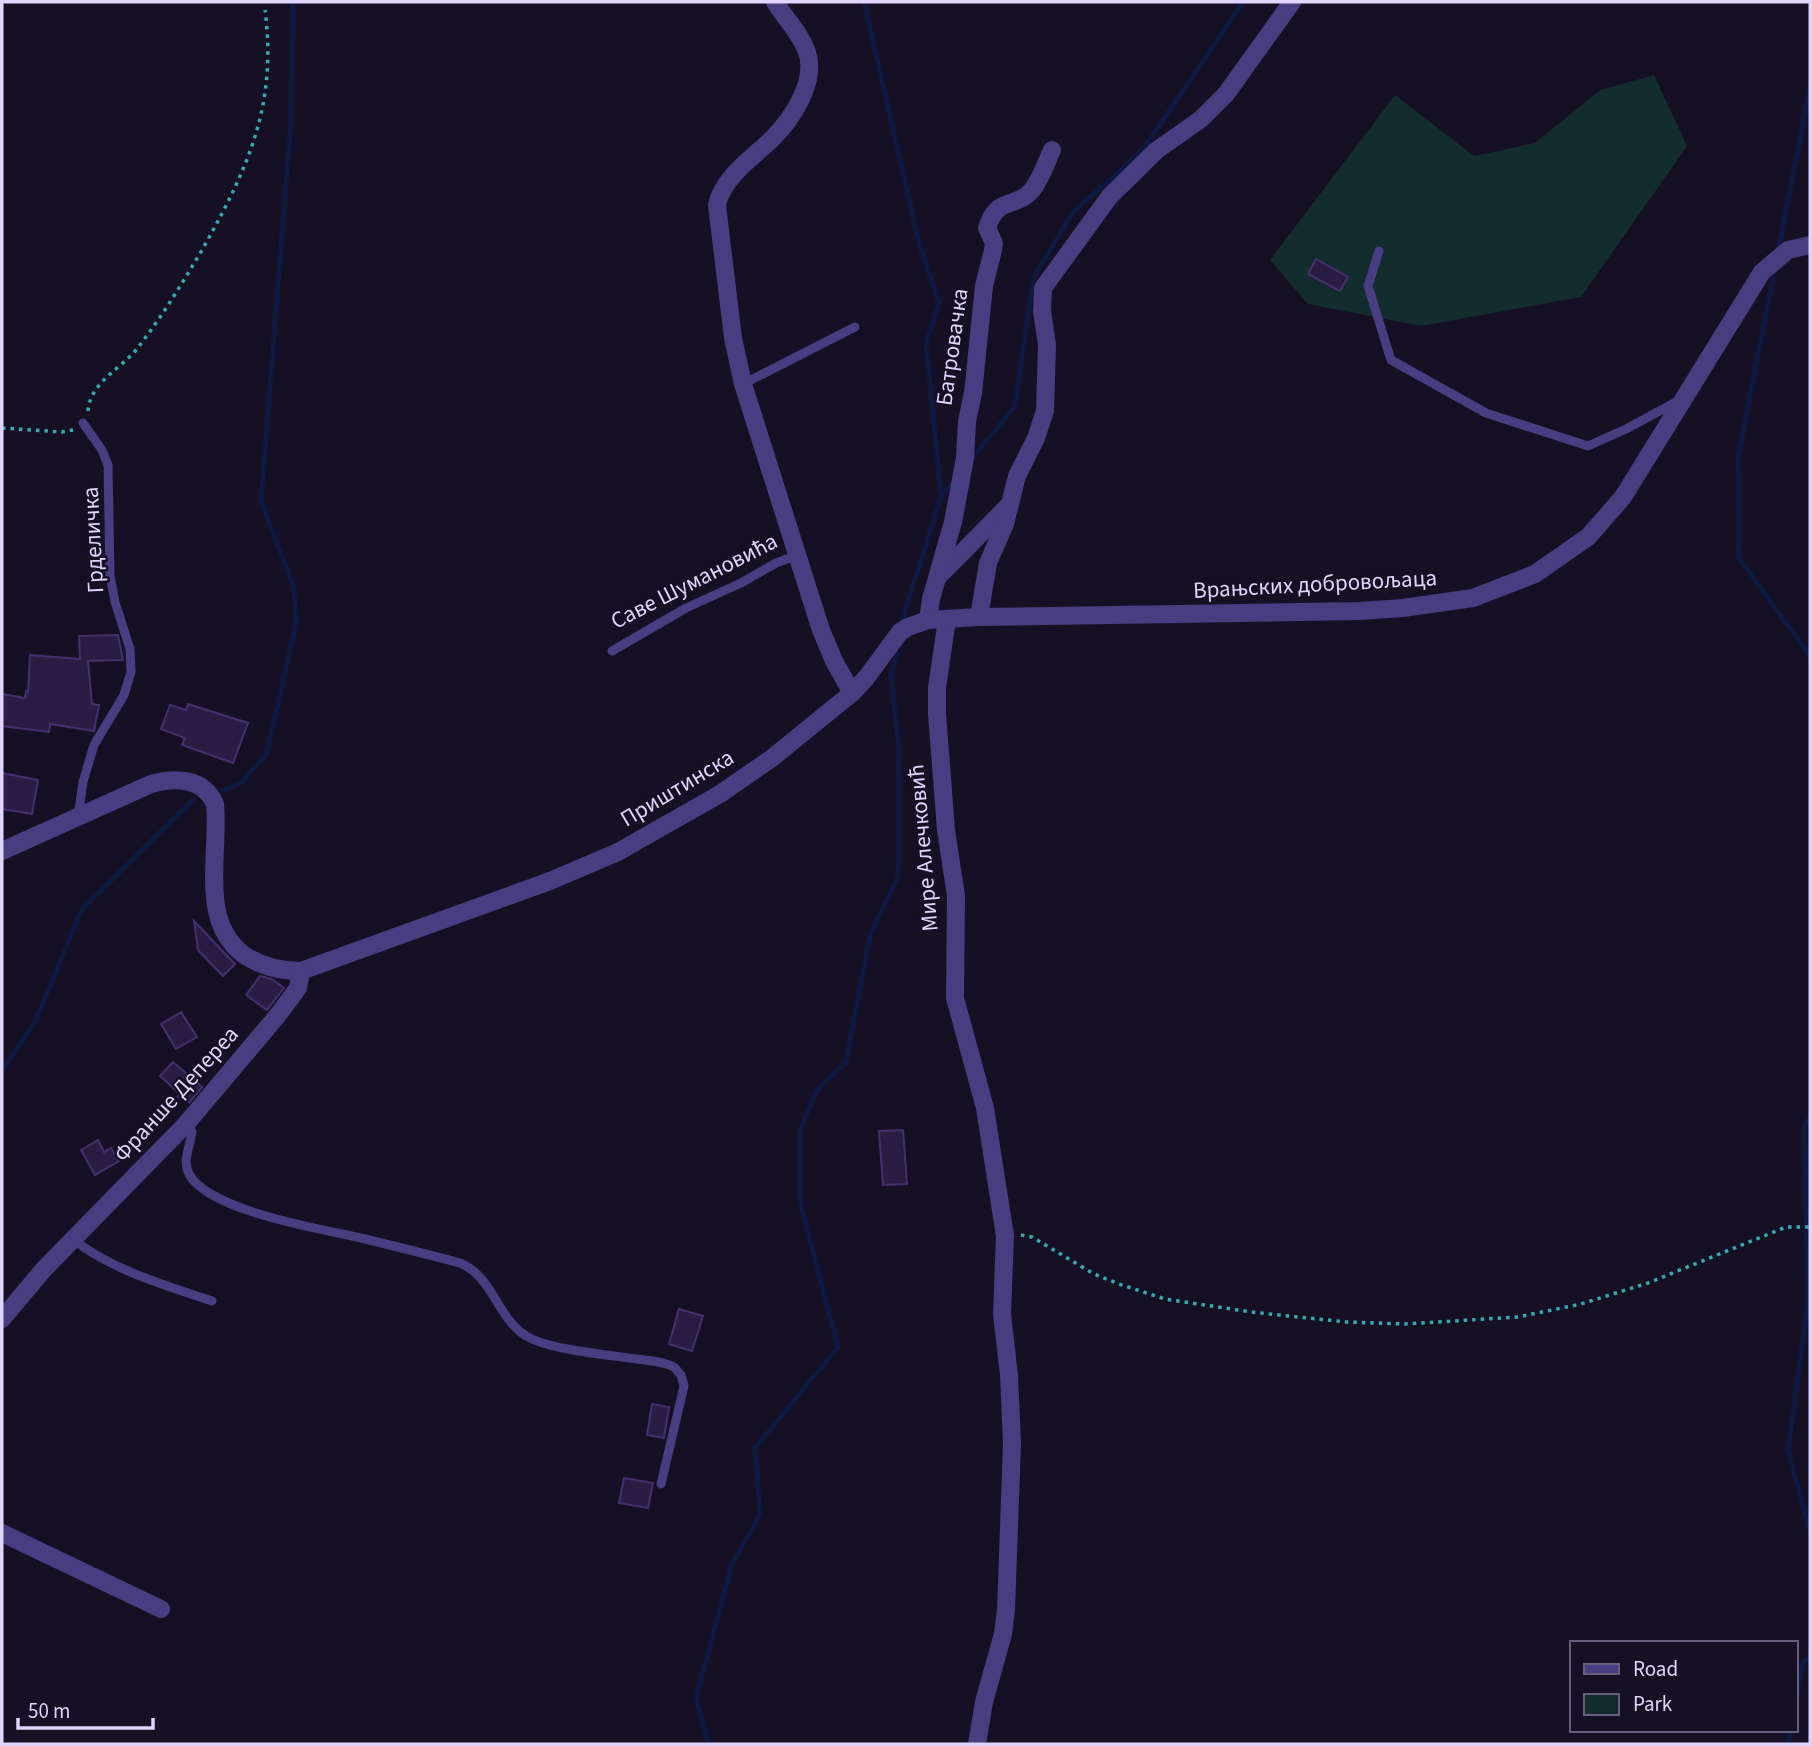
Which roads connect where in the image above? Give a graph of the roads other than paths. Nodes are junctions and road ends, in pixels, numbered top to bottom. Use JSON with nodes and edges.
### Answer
{"nodes":[{"id":1,"x":775,"y":2,"type":"edge"},
{"id":2,"x":1292,"y":2,"type":"edge"},
{"id":3,"x":1052,"y":150,"type":"dead end"},
{"id":4,"x":1810,"y":245,"type":"edge"},
{"id":5,"x":1379,"y":251,"type":"dead end"},
{"id":6,"x":855,"y":327,"type":"dead end"},
{"id":7,"x":743,"y":384,"type":"junction"},
{"id":8,"x":1683,"y":398,"type":"junction"},
{"id":9,"x":83,"y":423,"type":"road end"},
{"id":10,"x":1009,"y":505,"type":"junction"},
{"id":11,"x":798,"y":555,"type":"junction"},
{"id":12,"x":937,"y":579,"type":"junction"},
{"id":13,"x":979,"y":617,"type":"junction"},
{"id":14,"x":947,"y":619,"type":"junction"},
{"id":15,"x":928,"y":620,"type":"junction"},
{"id":16,"x":612,"y":651,"type":"dead end"},
{"id":17,"x":852,"y":693,"type":"junction"},
{"id":18,"x":78,"y":817,"type":"junction"},
{"id":19,"x":2,"y":851,"type":"edge"},
{"id":20,"x":301,"y":971,"type":"junction"},
{"id":21,"x":186,"y":1124,"type":"junction"},
{"id":22,"x":74,"y":1240,"type":"junction"},
{"id":23,"x":212,"y":1301,"type":"dead end"},
{"id":24,"x":2,"y":1319,"type":"edge"},
{"id":25,"x":662,"y":1484,"type":"dead end"},
{"id":26,"x":2,"y":1533,"type":"edge"},
{"id":27,"x":161,"y":1609,"type":"dead end"},
{"id":28,"x":977,"y":1744,"type":"edge"}],
"edges":[{"from":1,"to":7,"type":"street","name":"Саве Шумановића"},
{"from":2,"to":10,"type":"street"},
{"from":3,"to":12,"type":"street","name":"Батровачка"},
{"from":4,"to":8,"type":"street","name":"Врањских добровољаца"},
{"from":5,"to":8,"type":"lane"},
{"from":6,"to":7,"type":"lane"},
{"from":7,"to":11,"type":"street","name":"Саве Шумановића"},
{"from":8,"to":13,"type":"street","name":"Врањских добровољаца"},
{"from":9,"to":18,"type":"lane","name":"Грделичка"},
{"from":10,"to":12,"type":"street"},
{"from":10,"to":13,"type":"street"},
{"from":11,"to":16,"type":"lane","name":"Саве Шумановића"},
{"from":11,"to":17,"type":"street","name":"Саве Шумановића"},
{"from":12,"to":15,"type":"street","name":"Батровачка"},
{"from":13,"to":14,"type":"street","name":"Врањских добровољаца"},
{"from":14,"to":15,"type":"street","name":"Приштинска"},
{"from":14,"to":28,"type":"street","name":"Мире Алечковић"},
{"from":15,"to":17,"type":"street","name":"Приштинска"},
{"from":17,"to":20,"type":"street","name":"Приштинска"},
{"from":18,"to":19,"type":"street"},
{"from":18,"to":20,"type":"street"},
{"from":20,"to":21,"type":"street","name":"Франше Депереа"},
{"from":21,"to":22,"type":"street","name":"Франше Депереа"},
{"from":21,"to":25,"type":"lane"},
{"from":22,"to":23,"type":"lane"},
{"from":22,"to":24,"type":"street","name":"Франше Депереа"},
{"from":26,"to":27,"type":"street"}]}
